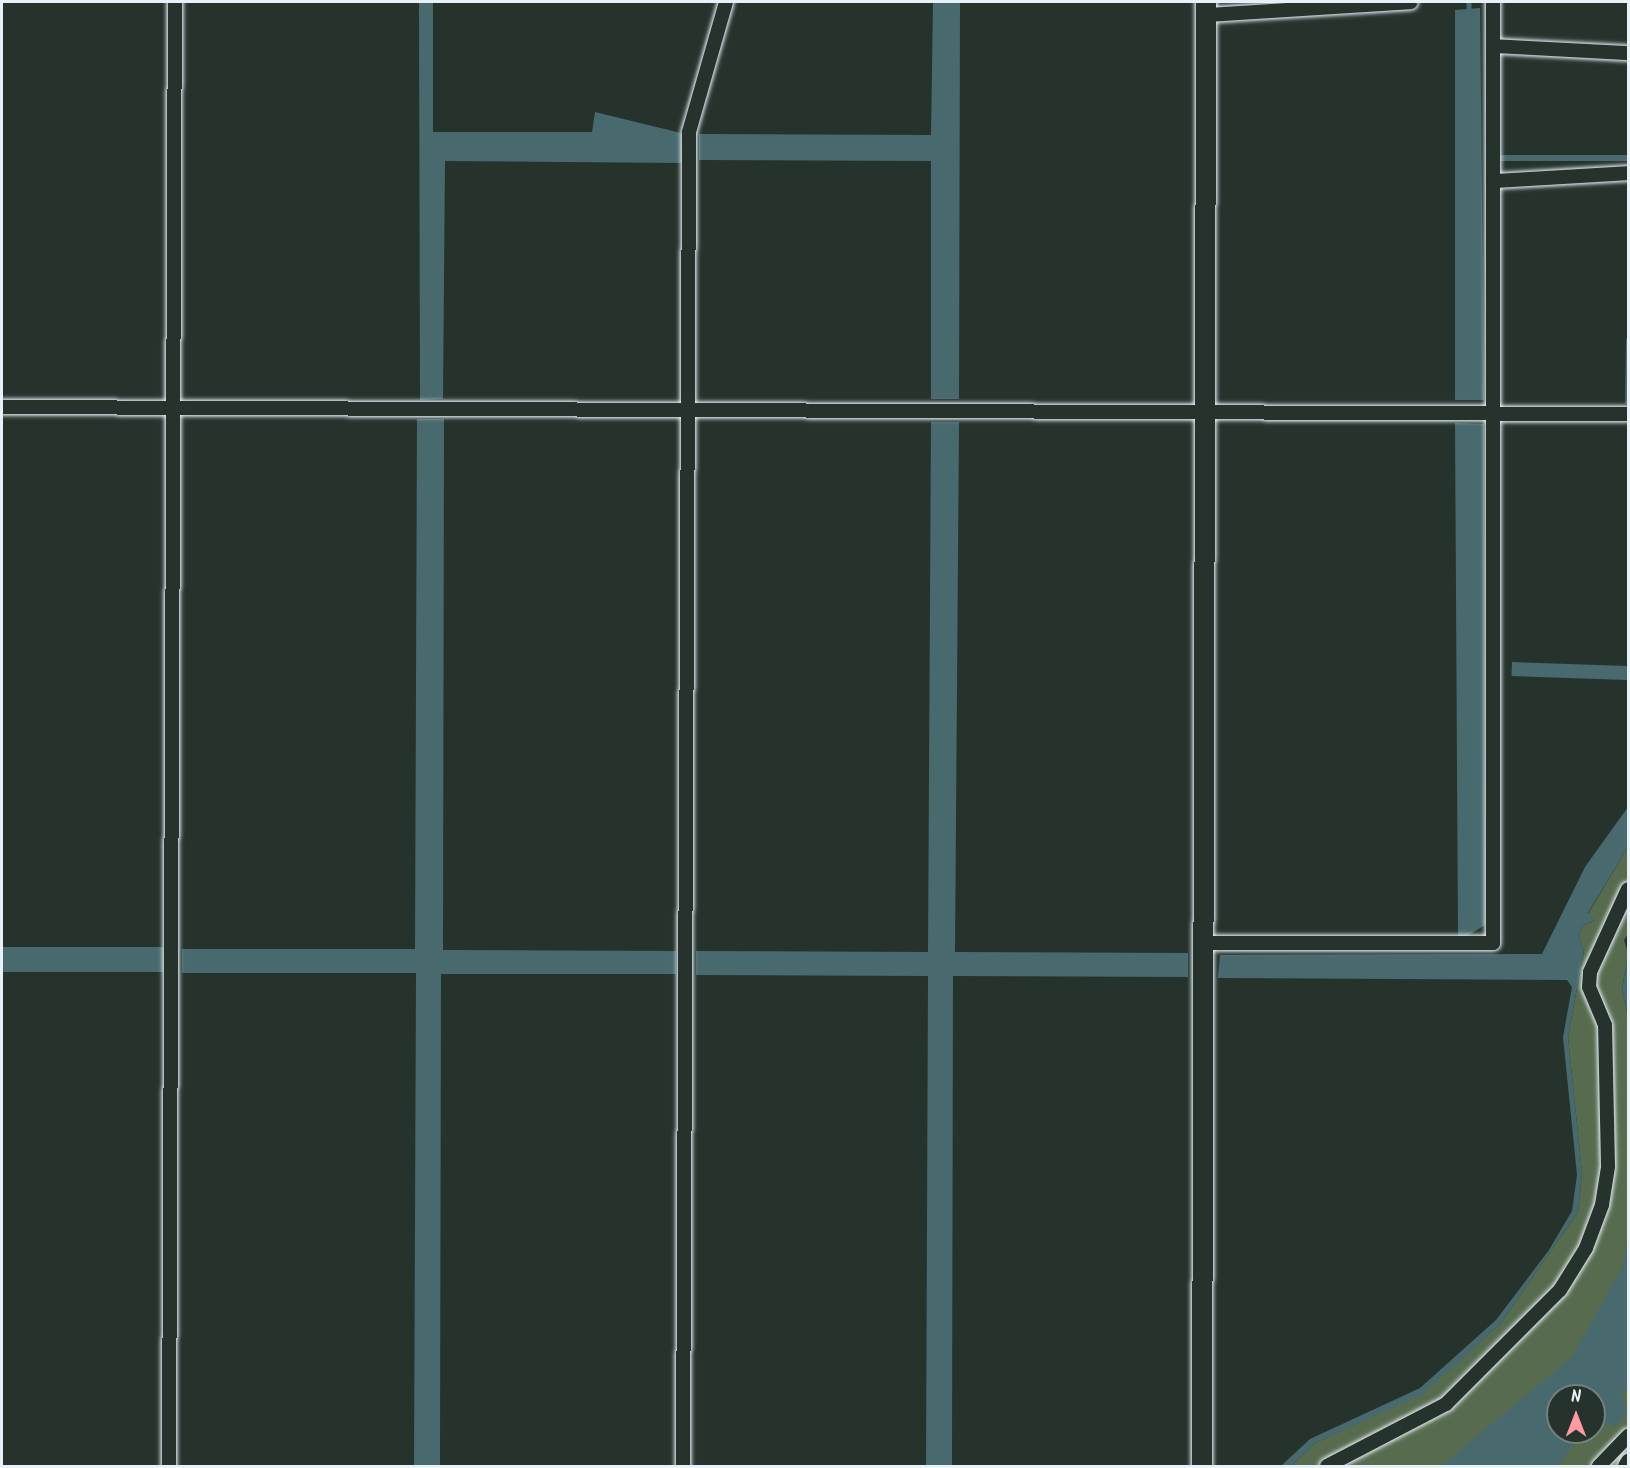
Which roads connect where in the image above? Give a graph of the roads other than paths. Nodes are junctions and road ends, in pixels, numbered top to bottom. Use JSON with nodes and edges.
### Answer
{"nodes":[{"id":1,"x":175,"y":2,"type":"edge"},
{"id":2,"x":726,"y":2,"type":"edge"},
{"id":3,"x":1411,"y":2,"type":"edge"},
{"id":4,"x":1493,"y":2,"type":"edge"},
{"id":5,"x":1206,"y":8,"type":"edge"},
{"id":6,"x":1493,"y":46,"type":"junction"},
{"id":7,"x":1629,"y":53,"type":"edge"},
{"id":8,"x":1629,"y":173,"type":"edge"},
{"id":9,"x":1494,"y":181,"type":"junction"},
{"id":10,"x":2,"y":406,"type":"edge"},
{"id":11,"x":173,"y":407,"type":"junction"},
{"id":12,"x":687,"y":408,"type":"junction"},
{"id":13,"x":1207,"y":410,"type":"junction"},
{"id":14,"x":1493,"y":414,"type":"junction"},
{"id":15,"x":1629,"y":414,"type":"edge"},
{"id":16,"x":1629,"y":889,"type":"edge"},
{"id":17,"x":1204,"y":943,"type":"junction"},
{"id":18,"x":1629,"y":1436,"type":"edge"},
{"id":19,"x":1629,"y":1461,"type":"edge"},
{"id":20,"x":169,"y":1467,"type":"edge"},
{"id":21,"x":683,"y":1467,"type":"edge"},
{"id":22,"x":1202,"y":1467,"type":"edge"},
{"id":23,"x":1327,"y":1467,"type":"edge"},
{"id":24,"x":1599,"y":1467,"type":"edge"},
{"id":25,"x":1625,"y":1467,"type":"edge"}],
"edges":[{"from":1,"to":11,"type":"street"},
{"from":2,"to":12,"type":"street"},
{"from":3,"to":5,"type":"street"},
{"from":4,"to":6,"type":"street"},
{"from":5,"to":13,"type":"street"},
{"from":6,"to":7,"type":"street"},
{"from":6,"to":9,"type":"street"},
{"from":8,"to":9,"type":"street"},
{"from":9,"to":14,"type":"street"},
{"from":10,"to":11,"type":"street"},
{"from":11,"to":12,"type":"street"},
{"from":11,"to":20,"type":"street"},
{"from":12,"to":13,"type":"street"},
{"from":12,"to":21,"type":"street"},
{"from":13,"to":14,"type":"street"},
{"from":13,"to":17,"type":"street"},
{"from":14,"to":15,"type":"street"},
{"from":14,"to":17,"type":"street"},
{"from":16,"to":23,"type":"street"},
{"from":17,"to":22,"type":"street"},
{"from":18,"to":24,"type":"street"},
{"from":19,"to":25,"type":"street"}]}
